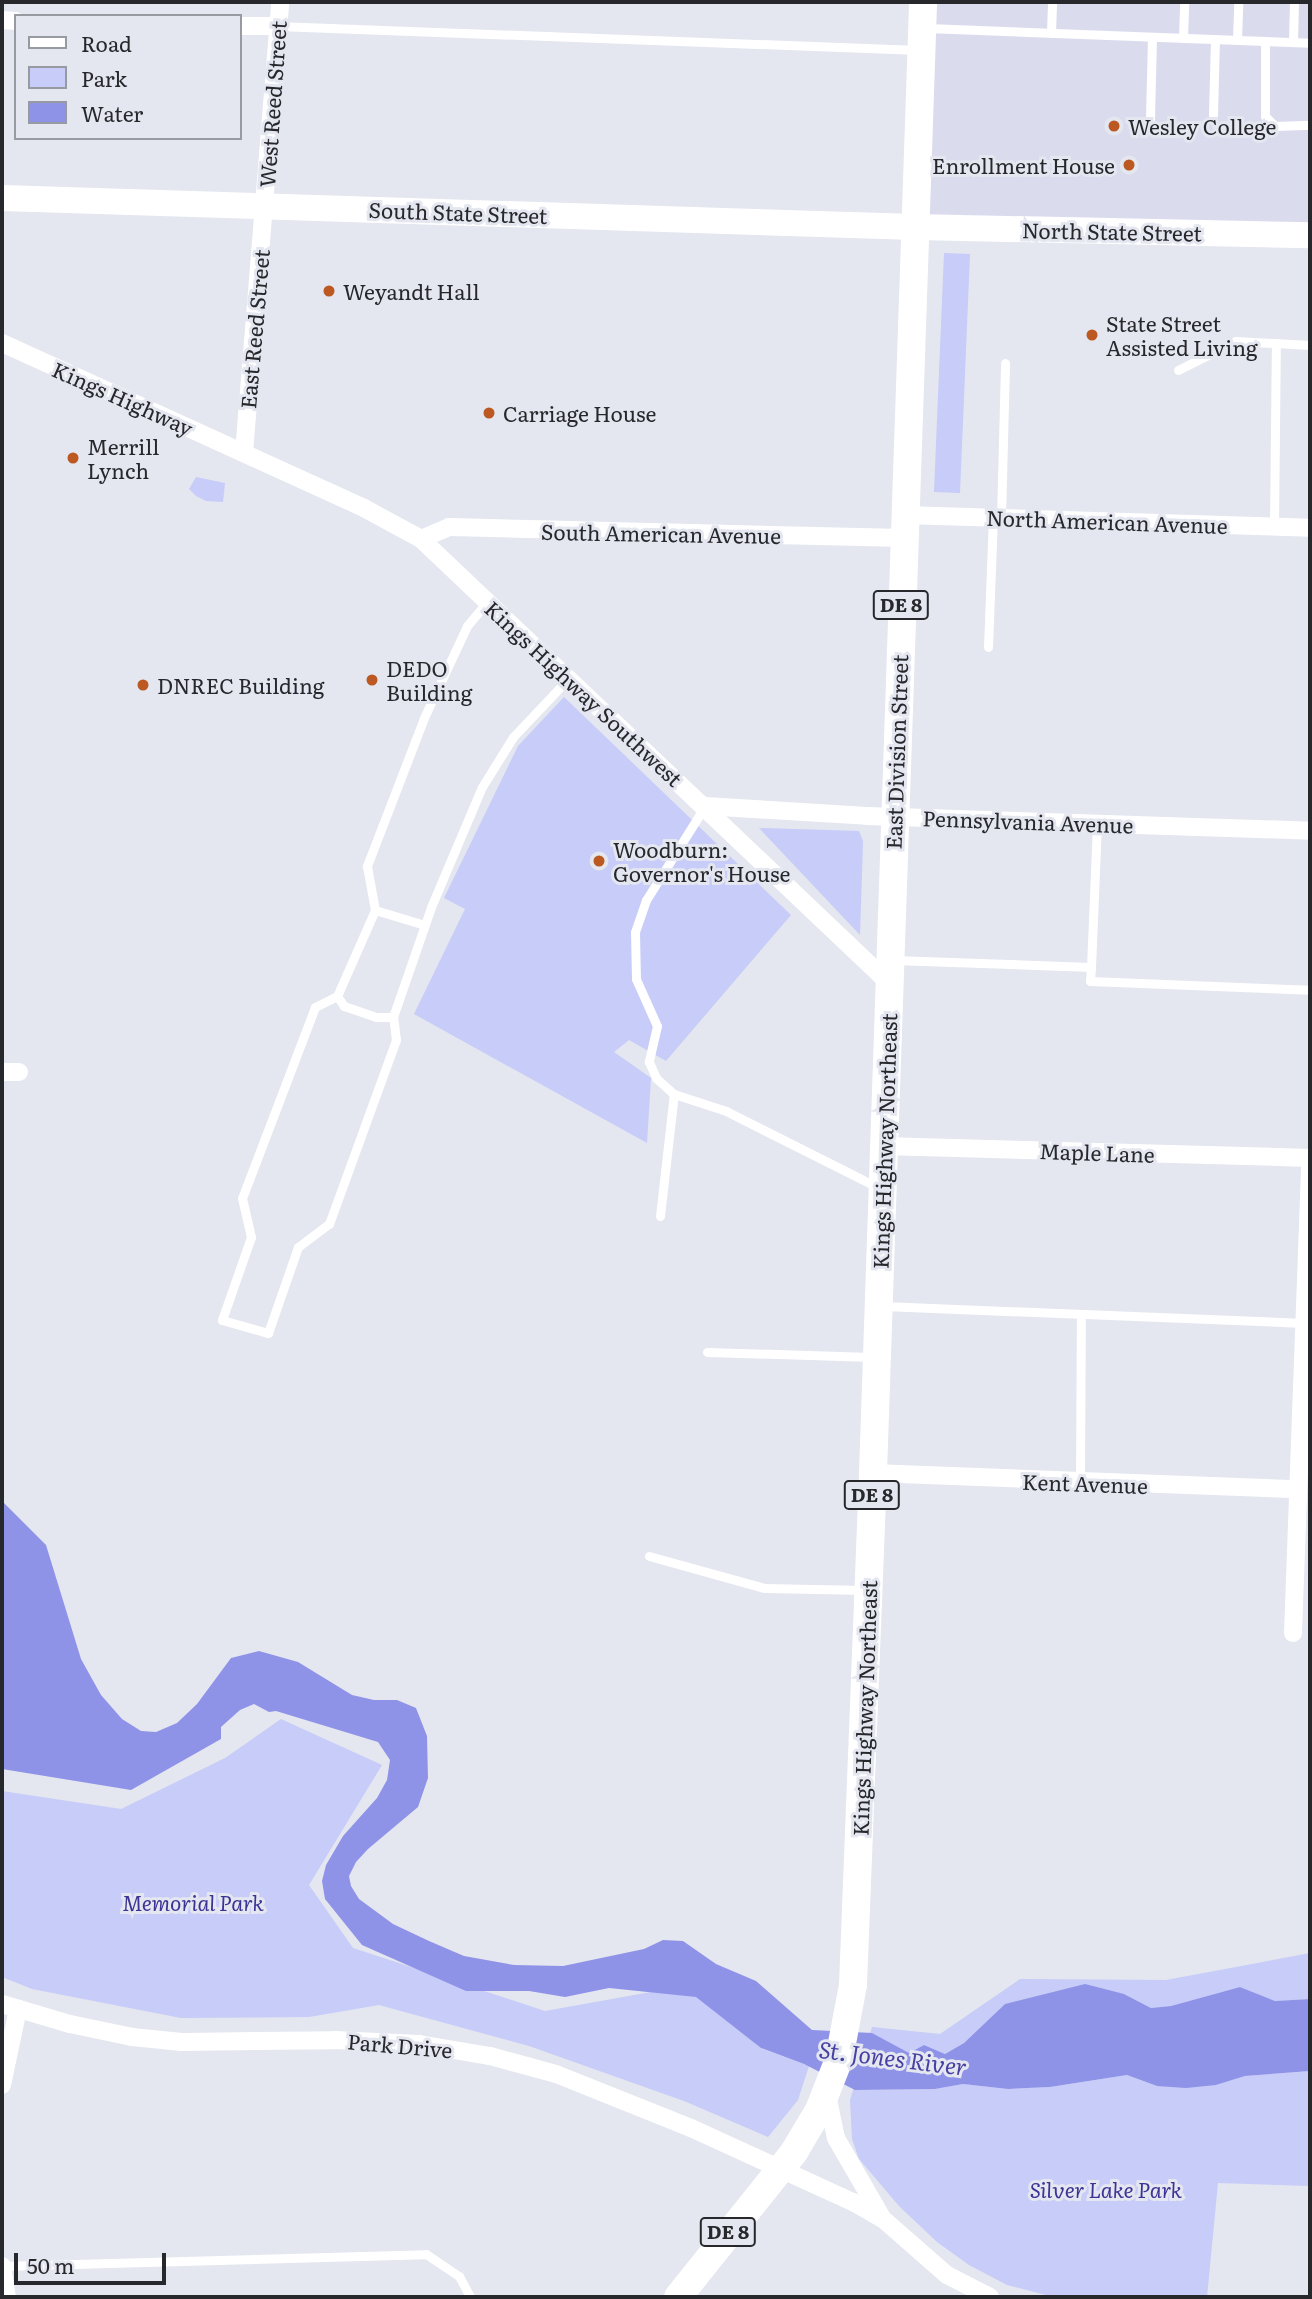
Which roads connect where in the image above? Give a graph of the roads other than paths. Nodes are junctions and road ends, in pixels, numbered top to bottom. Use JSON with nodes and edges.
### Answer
{"nodes":[{"id":1,"x":280,"y":2,"type":"edge"},
{"id":2,"x":1052,"y":2,"type":"edge"},
{"id":3,"x":1184,"y":2,"type":"edge"},
{"id":4,"x":1238,"y":2,"type":"edge"},
{"id":5,"x":1294,"y":2,"type":"edge"},
{"id":6,"x":242,"y":26,"type":"edge"},
{"id":7,"x":277,"y":26,"type":"junction"},
{"id":8,"x":922,"y":27,"type":"edge"},
{"id":9,"x":1051,"y":33,"type":"junction"},
{"id":10,"x":1152,"y":37,"type":"junction"},
{"id":11,"x":1184,"y":38,"type":"junction"},
{"id":12,"x":1215,"y":39,"type":"junction"},
{"id":13,"x":1237,"y":40,"type":"junction"},
{"id":14,"x":1265,"y":41,"type":"junction"},
{"id":15,"x":1293,"y":43,"type":"junction"},
{"id":16,"x":1310,"y":43,"type":"edge"},
{"id":17,"x":1213,"y":115,"type":"dead end"},
{"id":18,"x":1150,"y":119,"type":"dead end"},
{"id":19,"x":1310,"y":125,"type":"edge"},
{"id":20,"x":2,"y":198,"type":"edge"},
{"id":21,"x":265,"y":206,"type":"junction"},
{"id":22,"x":915,"y":227,"type":"junction"},
{"id":23,"x":1310,"y":235,"type":"edge"},
{"id":24,"x":2,"y":343,"type":"edge"},
{"id":25,"x":1276,"y":343,"type":"junction"},
{"id":26,"x":1310,"y":345,"type":"edge"},
{"id":27,"x":1005,"y":363,"type":"dead end"},
{"id":28,"x":1178,"y":370,"type":"dead end"},
{"id":29,"x":244,"y":453,"type":"junction"},
{"id":30,"x":997,"y":518,"type":"junction"},
{"id":31,"x":1275,"y":526,"type":"junction"},
{"id":32,"x":904,"y":527,"type":"junction"},
{"id":33,"x":1310,"y":527,"type":"edge"},
{"id":34,"x":421,"y":539,"type":"junction"},
{"id":35,"x":487,"y":601,"type":"junction"},
{"id":36,"x":988,"y":647,"type":"dead end"},
{"id":37,"x":568,"y":679,"type":"junction"},
{"id":38,"x":705,"y":806,"type":"junction"},
{"id":39,"x":893,"y":817,"type":"junction"},
{"id":40,"x":1097,"y":824,"type":"junction"},
{"id":41,"x":1310,"y":831,"type":"edge"},
{"id":42,"x":375,"y":910,"type":"junction"},
{"id":43,"x":425,"y":925,"type":"junction"},
{"id":44,"x":1091,"y":967,"type":"junction"},
{"id":45,"x":890,"y":971,"type":"junction"},
{"id":46,"x":1310,"y":990,"type":"edge"},
{"id":47,"x":337,"y":996,"type":"junction"},
{"id":48,"x":393,"y":1017,"type":"junction"},
{"id":49,"x":674,"y":1094,"type":"junction"},
{"id":50,"x":883,"y":1146,"type":"junction"},
{"id":51,"x":1310,"y":1160,"type":"edge"},
{"id":52,"x":882,"y":1189,"type":"junction"},
{"id":53,"x":660,"y":1216,"type":"dead end"},
{"id":54,"x":879,"y":1306,"type":"junction"},
{"id":55,"x":1081,"y":1314,"type":"junction"},
{"id":56,"x":1304,"y":1324,"type":"junction"},
{"id":57,"x":707,"y":1352,"type":"dead end"},
{"id":58,"x":877,"y":1357,"type":"junction"},
{"id":59,"x":1304,"y":1455,"type":"edge"},
{"id":60,"x":873,"y":1473,"type":"junction"},
{"id":61,"x":1080,"y":1483,"type":"junction"},
{"id":62,"x":1297,"y":1489,"type":"junction"},
{"id":63,"x":1303,"y":1553,"type":"edge"},
{"id":64,"x":649,"y":1556,"type":"dead end"},
{"id":65,"x":868,"y":1590,"type":"junction"},
{"id":66,"x":1293,"y":1633,"type":"dead end"},
{"id":67,"x":10,"y":2007,"type":"edge"},
{"id":68,"x":2,"y":2085,"type":"edge"},
{"id":69,"x":827,"y":2095,"type":"junction"},
{"id":70,"x":780,"y":2168,"type":"junction"},
{"id":71,"x":883,"y":2219,"type":"junction"},
{"id":72,"x":2,"y":2266,"type":"edge"},
{"id":73,"x":7,"y":2297,"type":"edge"},
{"id":74,"x":471,"y":2297,"type":"edge"},
{"id":75,"x":677,"y":2297,"type":"edge"},
{"id":76,"x":990,"y":2297,"type":"edge"}],
"edges":[{"from":1,"to":7,"type":"street","name":"West Reed Street"},
{"from":2,"to":9,"type":"lane"},
{"from":3,"to":11,"type":"lane"},
{"from":4,"to":13,"type":"lane"},
{"from":5,"to":15,"type":"lane"},
{"from":6,"to":7,"type":"street"},
{"from":7,"to":8,"type":"lane"},
{"from":7,"to":21,"type":"street","name":"West Reed Street"},
{"from":8,"to":9,"type":"lane"},
{"from":8,"to":22,"type":"highway","number":"DE 8"},
{"from":9,"to":10,"type":"lane"},
{"from":10,"to":11,"type":"lane"},
{"from":10,"to":18,"type":"lane"},
{"from":11,"to":12,"type":"lane"},
{"from":12,"to":13,"type":"lane"},
{"from":12,"to":17,"type":"lane"},
{"from":13,"to":14,"type":"lane"},
{"from":14,"to":15,"type":"lane"},
{"from":14,"to":19,"type":"lane"},
{"from":15,"to":16,"type":"lane"},
{"from":20,"to":21,"type":"main road","name":"South State Street"},
{"from":21,"to":22,"type":"main road","name":"South State Street"},
{"from":21,"to":29,"type":"street","name":"East Reed Street"},
{"from":22,"to":23,"type":"main road","name":"North State Street"},
{"from":22,"to":32,"type":"highway","name":"East Division Street","number":"DE 8"},
{"from":24,"to":29,"type":"street","name":"Kings Highway"},
{"from":25,"to":26,"type":"lane"},
{"from":25,"to":28,"type":"lane"},
{"from":25,"to":31,"type":"lane"},
{"from":27,"to":30,"type":"lane"},
{"from":29,"to":34,"type":"street","name":"Kings Highway Southwest"},
{"from":30,"to":31,"type":"street","name":"North American Avenue"},
{"from":30,"to":32,"type":"street","name":"North American Avenue"},
{"from":30,"to":36,"type":"lane"},
{"from":31,"to":33,"type":"street","name":"North American Avenue"},
{"from":32,"to":34,"type":"street","name":"South American Avenue"},
{"from":32,"to":39,"type":"highway","name":"East Division Street","number":"DE 8"},
{"from":34,"to":35,"type":"street","name":"Kings Highway Southwest"},
{"from":35,"to":37,"type":"street","name":"Kings Highway Southwest"},
{"from":35,"to":42,"type":"lane"},
{"from":37,"to":38,"type":"street","name":"Kings Highway Southwest"},
{"from":37,"to":43,"type":"lane"},
{"from":38,"to":39,"type":"street","name":"Pennsylvania Avenue"},
{"from":38,"to":45,"type":"street","name":"Kings Highway Southwest"},
{"from":38,"to":49,"type":"lane"},
{"from":39,"to":40,"type":"street","name":"Pennsylvania Avenue"},
{"from":39,"to":45,"type":"highway","name":"East Division Street","number":"DE 8"},
{"from":40,"to":41,"type":"street","name":"Pennsylvania Avenue"},
{"from":40,"to":44,"type":"lane"},
{"from":42,"to":43,"type":"lane"},
{"from":42,"to":47,"type":"lane"},
{"from":43,"to":48,"type":"lane"},
{"from":44,"to":45,"type":"lane"},
{"from":44,"to":46,"type":"lane"},
{"from":45,"to":50,"type":"highway","name":"Kings Highway Northeast","number":"DE 8"},
{"from":47,"to":48,"type":"lane"},
{"from":47,"to":48,"type":"lane"},
{"from":49,"to":52,"type":"lane"},
{"from":49,"to":53,"type":"lane"},
{"from":50,"to":51,"type":"street","name":"Maple Lane"},
{"from":50,"to":52,"type":"highway","name":"Kings Highway Northeast","number":"DE 8"},
{"from":51,"to":56,"type":"street"},
{"from":52,"to":54,"type":"highway","name":"Kings Highway Northeast","number":"DE 8"},
{"from":54,"to":55,"type":"lane"},
{"from":54,"to":58,"type":"highway","name":"Kings Highway Northeast","number":"DE 8"},
{"from":55,"to":56,"type":"lane"},
{"from":55,"to":61,"type":"lane"},
{"from":56,"to":59,"type":"street"},
{"from":57,"to":58,"type":"lane"},
{"from":58,"to":60,"type":"highway","name":"Kings Highway Northeast","number":"DE 8"},
{"from":59,"to":62,"type":"street"},
{"from":60,"to":61,"type":"street","name":"Kent Avenue"},
{"from":60,"to":65,"type":"highway","name":"Kings Highway Northeast","number":"DE 8"},
{"from":61,"to":62,"type":"street","name":"Kent Avenue"},
{"from":62,"to":63,"type":"street"},
{"from":63,"to":66,"type":"street"},
{"from":64,"to":65,"type":"lane"},
{"from":65,"to":69,"type":"highway","name":"Kings Highway Northeast","number":"DE 8"},
{"from":67,"to":68,"type":"street"},
{"from":67,"to":70,"type":"street","name":"Park Drive"},
{"from":69,"to":70,"type":"highway","name":"Kings Highway Northeast","number":"DE 8"},
{"from":69,"to":71,"type":"street"},
{"from":70,"to":71,"type":"street"},
{"from":70,"to":75,"type":"highway","number":"DE 8"},
{"from":71,"to":76,"type":"street"},
{"from":72,"to":73,"type":"street"},
{"from":72,"to":74,"type":"lane"}]}
